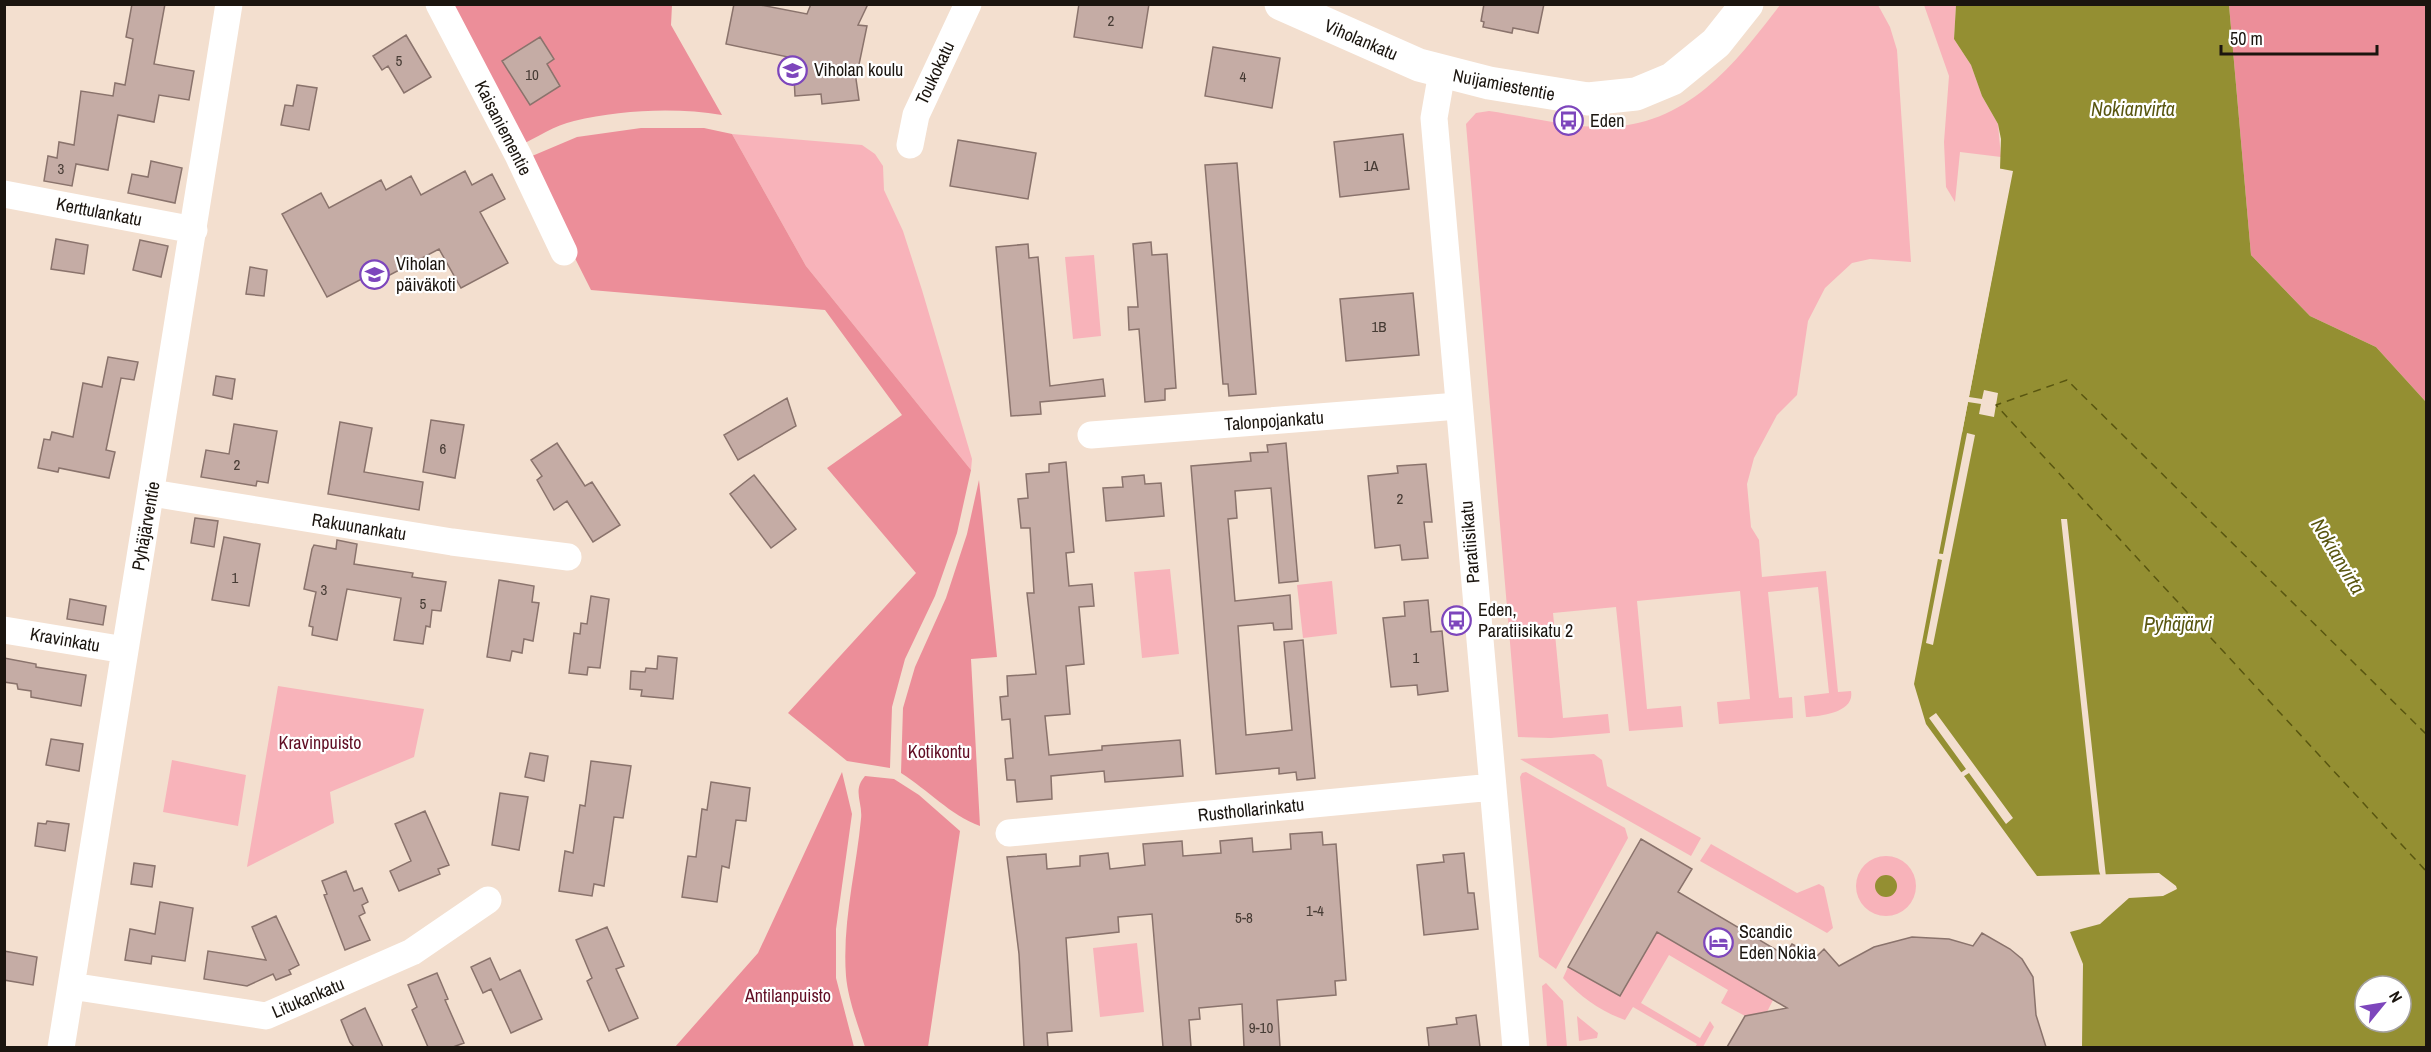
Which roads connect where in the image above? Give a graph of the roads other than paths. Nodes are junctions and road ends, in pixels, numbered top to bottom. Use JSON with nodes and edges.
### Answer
{"nodes":[{"id":1,"x":229,"y":4,"type":"edge"},
{"id":2,"x":440,"y":4,"type":"edge"},
{"id":3,"x":968,"y":4,"type":"edge"},
{"id":4,"x":1281,"y":4,"type":"edge"},
{"id":5,"x":1747,"y":4,"type":"edge"},
{"id":6,"x":1442,"y":72,"type":"junction"},
{"id":7,"x":910,"y":145,"type":"dead end"},
{"id":8,"x":4,"y":194,"type":"edge"},
{"id":9,"x":194,"y":230,"type":"junction"},
{"id":10,"x":564,"y":252,"type":"dead end"},
{"id":11,"x":1458,"y":406,"type":"junction"},
{"id":12,"x":1091,"y":435,"type":"dead end"},
{"id":13,"x":152,"y":493,"type":"junction"},
{"id":14,"x":568,"y":557,"type":"dead end"},
{"id":15,"x":4,"y":630,"type":"edge"},
{"id":16,"x":125,"y":650,"type":"junction"},
{"id":17,"x":1493,"y":787,"type":"junction"},
{"id":18,"x":1009,"y":833,"type":"dead end"},
{"id":19,"x":488,"y":900,"type":"dead end"},
{"id":20,"x":71,"y":986,"type":"junction"},
{"id":21,"x":61,"y":1047,"type":"edge"},
{"id":22,"x":1516,"y":1047,"type":"edge"}],
"edges":[{"from":1,"to":9,"type":"street","name":"Pyhäjärventie"},
{"from":2,"to":10,"type":"street","name":"Kaisaniementie"},
{"from":3,"to":7,"type":"street","name":"Toukokatu"},
{"from":4,"to":6,"type":"main road","name":"Viholankatu"},
{"from":5,"to":6,"type":"main road","name":"Nuijamiestentie"},
{"from":6,"to":11,"type":"street","name":"Paratiisikatu"},
{"from":8,"to":9,"type":"street","name":"Kerttulankatu"},
{"from":9,"to":13,"type":"street","name":"Pyhäjärventie"},
{"from":11,"to":12,"type":"street","name":"Talonpojankatu"},
{"from":11,"to":17,"type":"street","name":"Paratiisikatu"},
{"from":13,"to":14,"type":"street","name":"Rakuunankatu"},
{"from":13,"to":16,"type":"street","name":"Pyhäjärventie"},
{"from":15,"to":16,"type":"street","name":"Kravinkatu"},
{"from":16,"to":20,"type":"street","name":"Pyhäjärventie"},
{"from":17,"to":18,"type":"street","name":"Rusthollarinkatu"},
{"from":17,"to":22,"type":"street","name":"Paratiisikatu"},
{"from":19,"to":20,"type":"street","name":"Litukankatu"},
{"from":20,"to":21,"type":"street","name":"Pyhäjärventie"}]}
